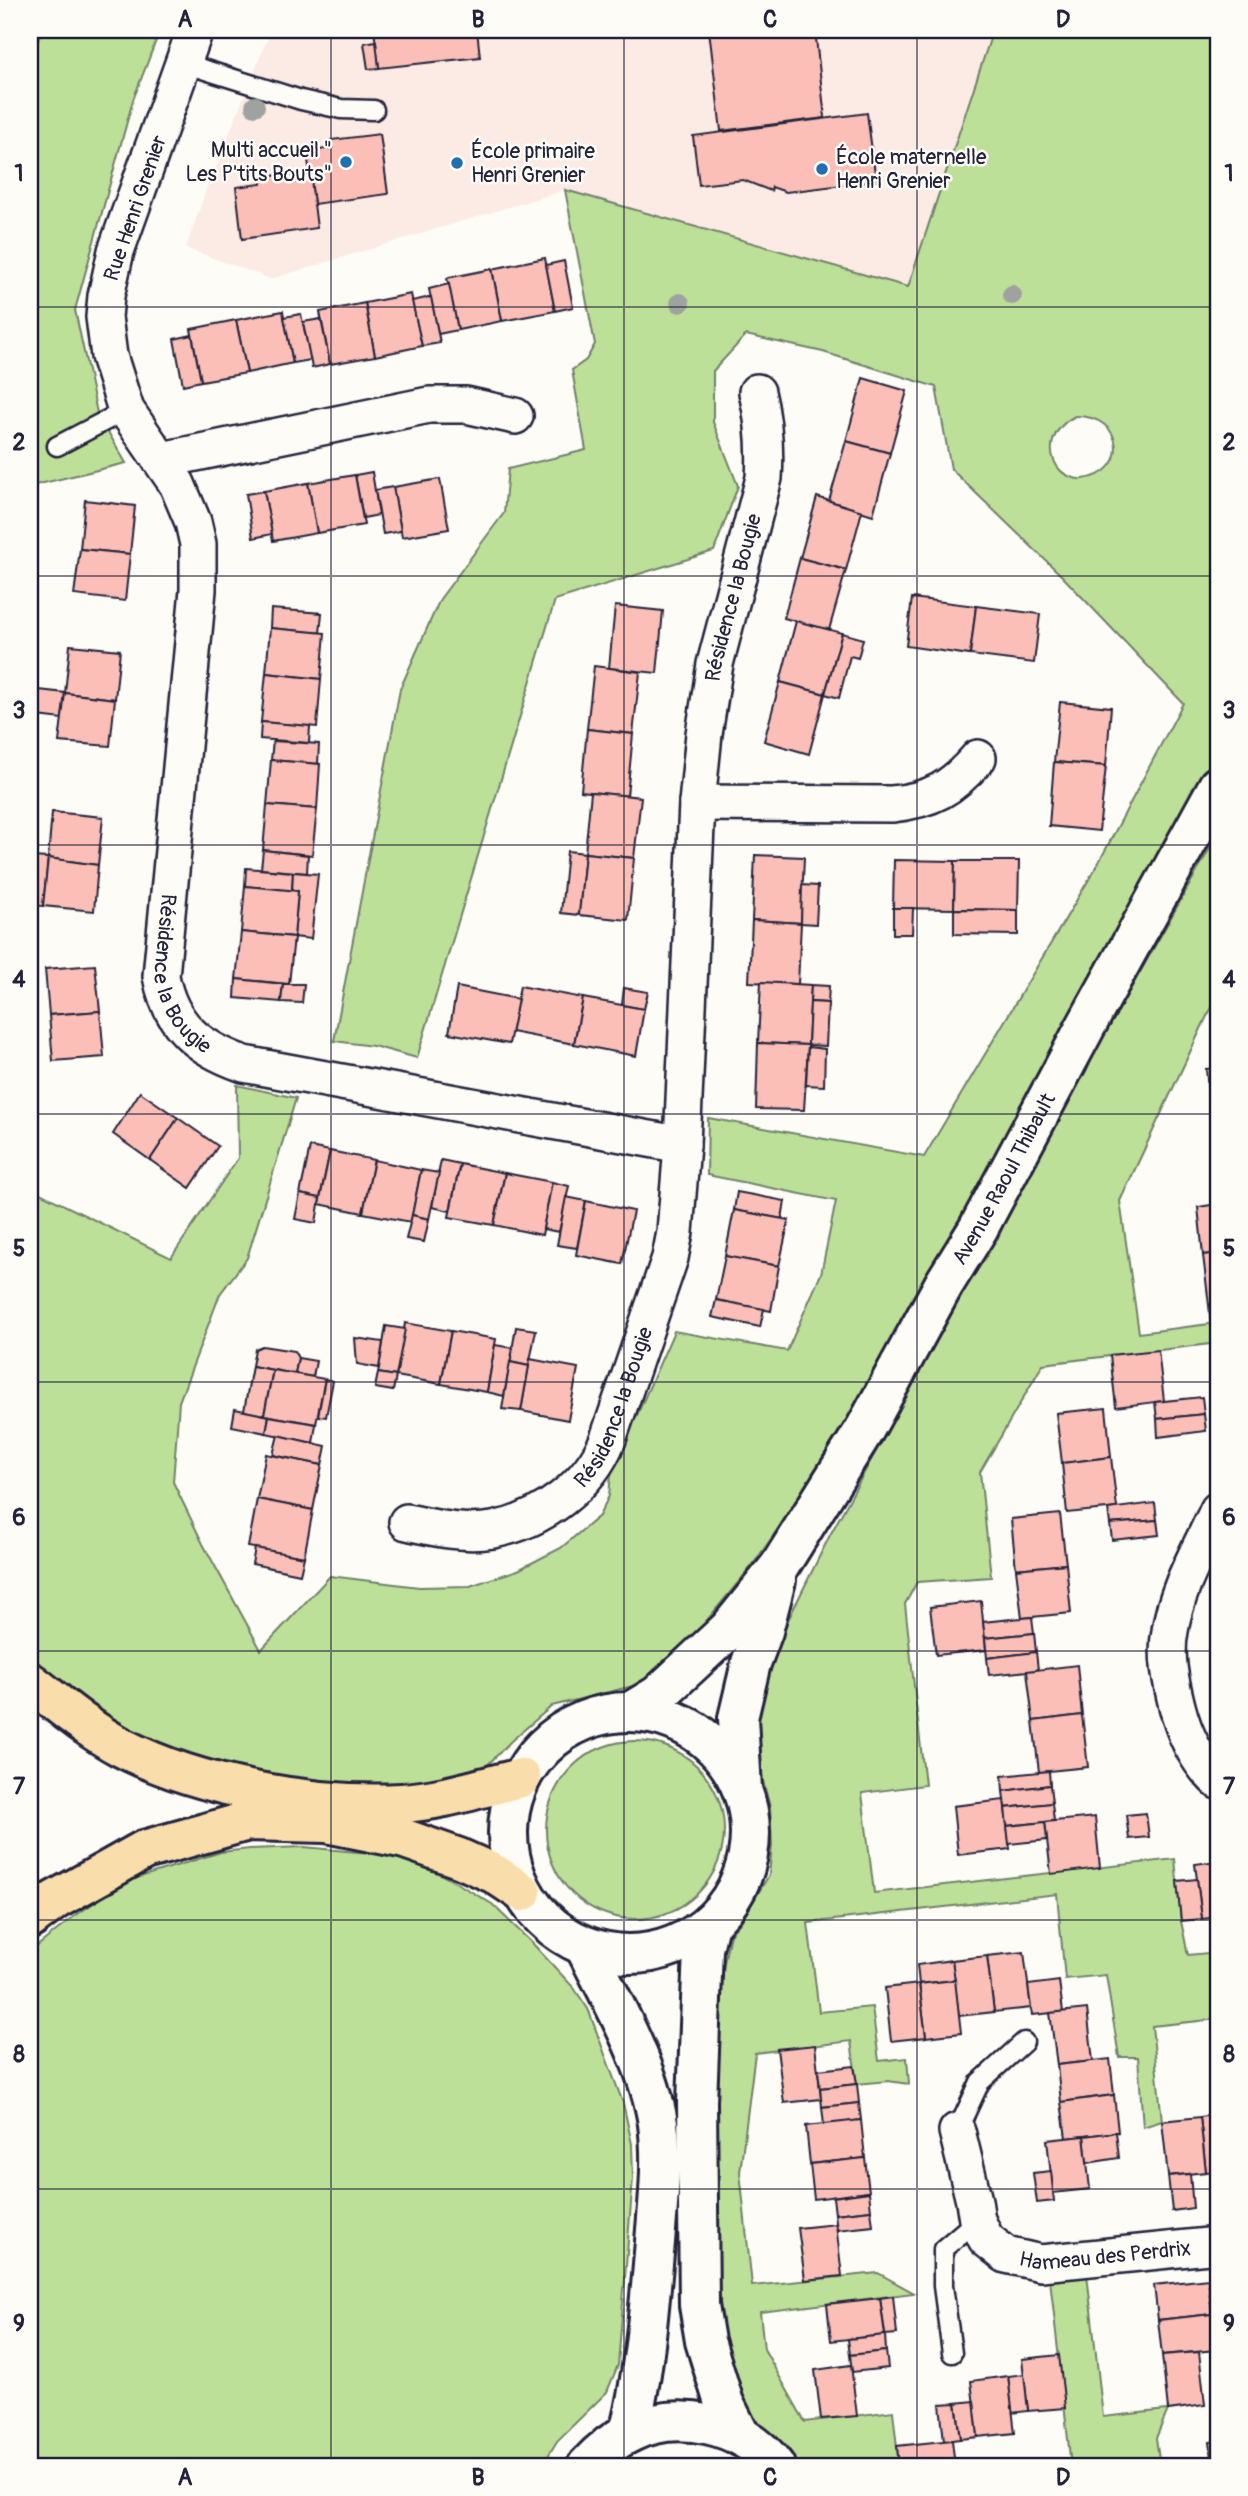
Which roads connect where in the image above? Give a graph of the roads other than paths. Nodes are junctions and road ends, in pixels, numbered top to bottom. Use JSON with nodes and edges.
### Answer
{"nodes":[{"id":1,"x":195,"y":30,"type":"edge"},
{"id":2,"x":183,"y":63,"type":"junction"},
{"id":3,"x":374,"y":110,"type":"dead end"},
{"id":4,"x":757,"y":391,"type":"dead end"},
{"id":5,"x":126,"y":410,"type":"junction"},
{"id":6,"x":515,"y":416,"type":"dead end"},
{"id":7,"x":57,"y":446,"type":"dead end"},
{"id":8,"x":162,"y":460,"type":"junction"},
{"id":9,"x":978,"y":758,"type":"dead end"},
{"id":10,"x":1218,"y":786,"type":"edge"},
{"id":11,"x":697,"y":803,"type":"junction"},
{"id":12,"x":682,"y":1145,"type":"junction"},
{"id":13,"x":1218,"y":1510,"type":"edge"},
{"id":14,"x":407,"y":1522,"type":"dead end"},
{"id":15,"x":779,"y":1567,"type":"junction"},
{"id":16,"x":30,"y":1682,"type":"edge"},
{"id":17,"x":630,"y":1712,"type":"junction"},
{"id":18,"x":521,"y":1777,"type":"junction"},
{"id":19,"x":1218,"y":1781,"type":"edge"},
{"id":20,"x":742,"y":1788,"type":"junction"},
{"id":21,"x":522,"y":1892,"type":"junction"},
{"id":22,"x":30,"y":1919,"type":"edge"},
{"id":23,"x":709,"y":1924,"type":"junction"},
{"id":24,"x":585,"y":1947,"type":"junction"},
{"id":25,"x":1024,"y":2042,"type":"dead end"},
{"id":26,"x":957,"y":2131,"type":"joint"},
{"id":27,"x":977,"y":2220,"type":"junction"},
{"id":28,"x":1218,"y":2245,"type":"edge"},
{"id":29,"x":952,"y":2353,"type":"dead end"},
{"id":30,"x":629,"y":2433,"type":"junction"},
{"id":31,"x":741,"y":2437,"type":"junction"},
{"id":32,"x":587,"y":2466,"type":"edge"},
{"id":33,"x":775,"y":2466,"type":"edge"}],
"edges":[{"from":1,"to":2,"type":"street","name":"Rue Henri Grenier"},
{"from":2,"to":3,"type":"lane"},
{"from":2,"to":5,"type":"street","name":"Rue Henri Grenier"},
{"from":4,"to":11,"type":"street","name":"Résidence la Bougie"},
{"from":5,"to":7,"type":"lane"},
{"from":5,"to":8,"type":"street","name":"Rue Henri Grenier"},
{"from":6,"to":8,"type":"street"},
{"from":8,"to":12,"type":"street","name":"Résidence la Bougie"},
{"from":9,"to":11,"type":"street"},
{"from":10,"to":15,"type":"main road","name":"Avenue Raoul Thibault"},
{"from":11,"to":12,"type":"street","name":"Résidence la Bougie"},
{"from":12,"to":14,"type":"street","name":"Résidence la Bougie"},
{"from":13,"to":19,"type":"street"},
{"from":15,"to":17,"type":"main road"},
{"from":15,"to":20,"type":"main road"},
{"from":16,"to":18,"type":"highway"},
{"from":17,"to":18,"type":"main road"},
{"from":17,"to":20,"type":"main road"},
{"from":18,"to":21,"type":"main road"},
{"from":20,"to":23,"type":"main road"},
{"from":21,"to":22,"type":"highway"},
{"from":21,"to":24,"type":"main road"},
{"from":23,"to":24,"type":"main road"},
{"from":23,"to":31,"type":"main road"},
{"from":24,"to":30,"type":"main road"},
{"from":25,"to":26,"type":"lane"},
{"from":26,"to":27,"type":"street","name":"Hameau des Perdrix"},
{"from":27,"to":28,"type":"street","name":"Hameau des Perdrix"},
{"from":27,"to":29,"type":"lane"},
{"from":30,"to":31,"type":"main road"},
{"from":30,"to":32,"type":"main road"},
{"from":31,"to":33,"type":"main road"}]}
